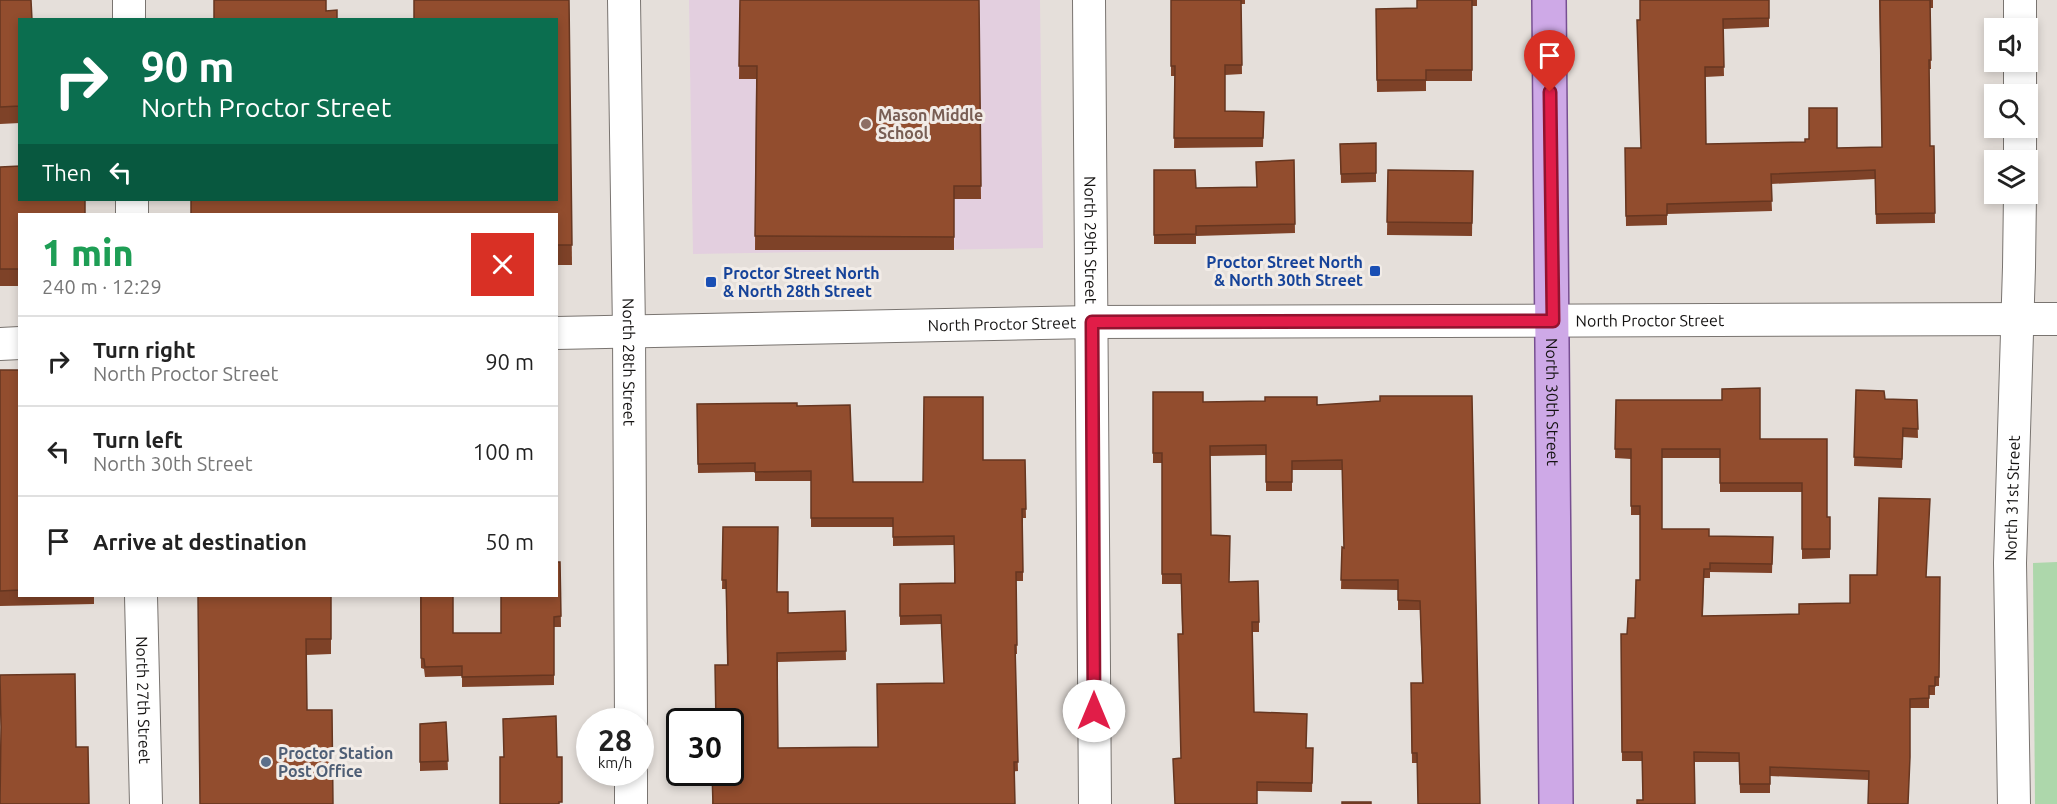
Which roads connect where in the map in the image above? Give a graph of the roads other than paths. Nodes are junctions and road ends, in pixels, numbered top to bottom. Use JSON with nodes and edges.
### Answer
{"nodes":[{"id":1,"x":129,"y":0,"type":"edge"},
{"id":2,"x":624,"y":0,"type":"edge"},
{"id":3,"x":1089,"y":0,"type":"edge"},
{"id":4,"x":1549,"y":0,"type":"edge"},
{"id":5,"x":2020,"y":0,"type":"edge"},
{"id":6,"x":129,"y":18,"type":"edge"},
{"id":7,"x":2020,"y":18,"type":"edge"},
{"id":8,"x":2020,"y":204,"type":"edge"},
{"id":9,"x":2018,"y":319,"type":"junction"},
{"id":10,"x":2057,"y":320,"type":"edge"},
{"id":11,"x":1553,"y":321,"type":"junction"},
{"id":12,"x":1092,"y":322,"type":"junction"},
{"id":13,"x":629,"y":331,"type":"junction"},
{"id":14,"x":558,"y":333,"type":"edge"},
{"id":15,"x":18,"y":343,"type":"edge"},
{"id":16,"x":0,"y":344,"type":"edge"},
{"id":17,"x":141,"y":597,"type":"edge"},
{"id":18,"x":631,"y":708,"type":"edge"},
{"id":19,"x":631,"y":786,"type":"edge"},
{"id":20,"x":146,"y":804,"type":"edge"},
{"id":21,"x":632,"y":804,"type":"edge"},
{"id":22,"x":1095,"y":804,"type":"edge"},
{"id":23,"x":1556,"y":804,"type":"edge"},
{"id":24,"x":2014,"y":804,"type":"edge"}],
"edges":[{"from":1,"to":6,"type":"street"},
{"from":2,"to":13,"type":"street","name":"North 28th Street"},
{"from":3,"to":12,"type":"street","name":"North 29th Street"},
{"from":4,"to":11,"type":"main road","name":"North 30th Street"},
{"from":5,"to":7,"type":"street"},
{"from":8,"to":9,"type":"street","name":"North 31st Street"},
{"from":9,"to":10,"type":"street","name":"North Proctor Street"},
{"from":9,"to":11,"type":"street","name":"North Proctor Street"},
{"from":9,"to":24,"type":"street","name":"North 31st Street"},
{"from":11,"to":12,"type":"street","name":"North Proctor Street"},
{"from":11,"to":23,"type":"main road","name":"North 30th Street"},
{"from":12,"to":13,"type":"street","name":"North Proctor Street"},
{"from":12,"to":22,"type":"street","name":"North 29th Street"},
{"from":13,"to":14,"type":"street","name":"North Proctor Street"},
{"from":13,"to":18,"type":"street","name":"North 28th Street"},
{"from":15,"to":16,"type":"street"},
{"from":17,"to":20,"type":"street","name":"North 27th Street"},
{"from":19,"to":21,"type":"street"}]}
